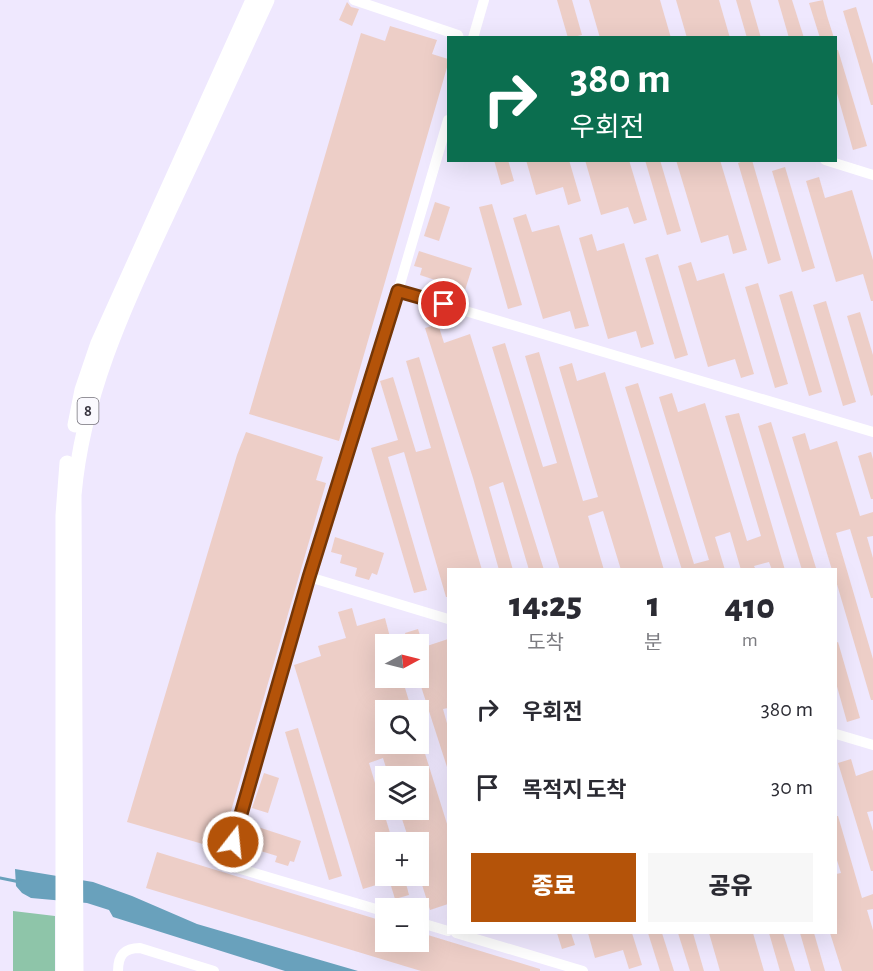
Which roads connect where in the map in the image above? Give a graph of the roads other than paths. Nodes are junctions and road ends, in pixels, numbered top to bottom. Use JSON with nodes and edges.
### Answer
{"nodes":[{"id":1,"x":253,"y":0,"type":"edge"},
{"id":2,"x":267,"y":0,"type":"edge"},
{"id":3,"x":354,"y":0,"type":"edge"},
{"id":4,"x":484,"y":0,"type":"edge"},
{"id":5,"x":458,"y":36,"type":"edge"},
{"id":6,"x":474,"y":36,"type":"edge"},
{"id":7,"x":447,"y":123,"type":"edge"},
{"id":8,"x":831,"y":162,"type":"edge"},
{"id":9,"x":873,"y":175,"type":"edge"},
{"id":10,"x":398,"y":291,"type":"junction"},
{"id":11,"x":873,"y":432,"type":"edge"},
{"id":12,"x":309,"y":577,"type":"junction"},
{"id":13,"x":447,"y":619,"type":"edge"},
{"id":14,"x":837,"y":734,"type":"edge"},
{"id":15,"x":873,"y":745,"type":"edge"},
{"id":16,"x":69,"y":859,"type":"junction"},
{"id":17,"x":375,"y":909,"type":"edge"},
{"id":18,"x":69,"y":916,"type":"junction"},
{"id":19,"x":429,"y":925,"type":"edge"},
{"id":20,"x":447,"y":931,"type":"edge"},
{"id":21,"x":459,"y":934,"type":"edge"},
{"id":22,"x":553,"y":967,"type":"edge"},
{"id":23,"x":63,"y":971,"type":"edge"},
{"id":24,"x":76,"y":971,"type":"edge"},
{"id":25,"x":118,"y":971,"type":"edge"},
{"id":26,"x":214,"y":971,"type":"edge"},
{"id":27,"x":583,"y":971,"type":"edge"}],
"edges":[{"from":1,"to":16,"type":"highway","number":"8"},
{"from":2,"to":16,"type":"highway","number":"8"},
{"from":3,"to":5,"type":"lane"},
{"from":4,"to":6,"type":"lane"},
{"from":7,"to":10,"type":"lane"},
{"from":8,"to":9,"type":"lane"},
{"from":10,"to":11,"type":"lane"},
{"from":10,"to":12,"type":"lane"},
{"from":12,"to":13,"type":"lane"},
{"from":12,"to":17,"type":"lane"},
{"from":14,"to":15,"type":"lane"},
{"from":16,"to":18,"type":"highway","number":"8"},
{"from":18,"to":23,"type":"highway","number":"8"},
{"from":18,"to":24,"type":"highway","number":"8"},
{"from":19,"to":20,"type":"lane"},
{"from":21,"to":22,"type":"lane"},
{"from":22,"to":27,"type":"lane"},
{"from":25,"to":26,"type":"lane"}]}
